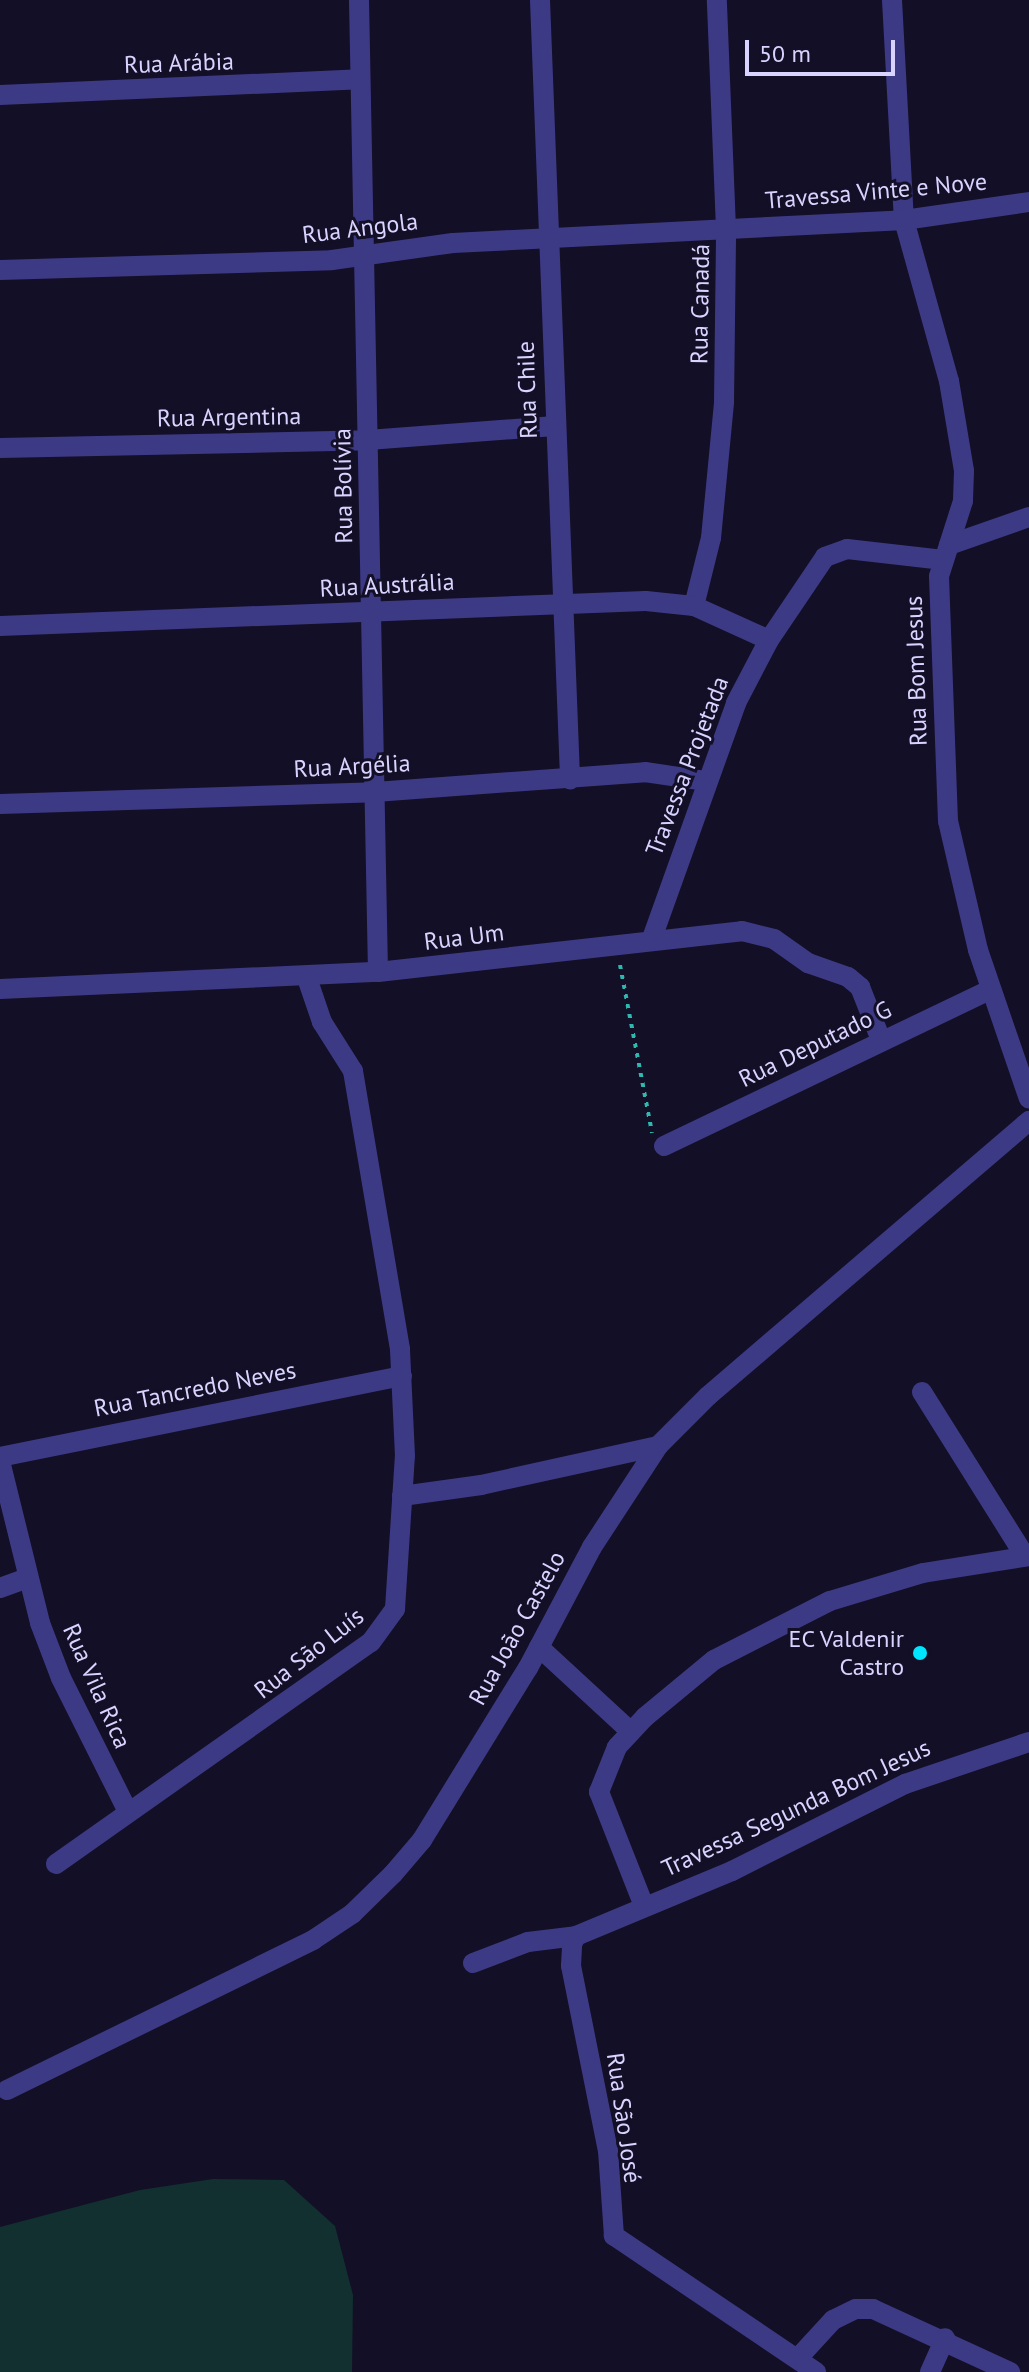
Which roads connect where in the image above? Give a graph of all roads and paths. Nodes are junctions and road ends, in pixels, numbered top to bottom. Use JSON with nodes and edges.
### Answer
{"nodes":[{"id":1,"x":359,"y":0,"type":"edge"},
{"id":2,"x":540,"y":0,"type":"edge"},
{"id":3,"x":717,"y":0,"type":"edge"},
{"id":4,"x":892,"y":0,"type":"edge"},
{"id":5,"x":360,"y":79,"type":"junction"},
{"id":6,"x":0,"y":95,"type":"edge"},
{"id":7,"x":1029,"y":202,"type":"edge"},
{"id":8,"x":904,"y":220,"type":"junction"},
{"id":9,"x":726,"y":229,"type":"junction"},
{"id":10,"x":548,"y":235,"type":"junction"},
{"id":11,"x":364,"y":256,"type":"junction"},
{"id":12,"x":0,"y":270,"type":"edge"},
{"id":13,"x":554,"y":426,"type":"junction"},
{"id":14,"x":368,"y":440,"type":"junction"},
{"id":15,"x":0,"y":448,"type":"edge"},
{"id":16,"x":1029,"y":517,"type":"edge"},
{"id":17,"x":946,"y":552,"type":"junction"},
{"id":18,"x":561,"y":603,"type":"junction"},
{"id":19,"x":694,"y":606,"type":"junction"},
{"id":20,"x":371,"y":612,"type":"junction"},
{"id":21,"x":0,"y":626,"type":"edge"},
{"id":22,"x":769,"y":640,"type":"junction"},
{"id":23,"x":570,"y":779,"type":"junction"},
{"id":24,"x":706,"y":781,"type":"junction"},
{"id":25,"x":375,"y":792,"type":"junction"},
{"id":26,"x":0,"y":804,"type":"edge"},
{"id":27,"x":651,"y":941,"type":"junction"},
{"id":28,"x":618,"y":945,"type":"junction"},
{"id":29,"x":378,"y":972,"type":"junction"},
{"id":30,"x":307,"y":978,"type":"junction"},
{"id":31,"x":0,"y":989,"type":"edge"},
{"id":32,"x":990,"y":990,"type":"junction"},
{"id":33,"x":881,"y":1040,"type":"junction"},
{"id":34,"x":1029,"y":1099,"type":"edge"},
{"id":35,"x":1029,"y":1121,"type":"edge"},
{"id":36,"x":664,"y":1146,"type":"joint"},
{"id":37,"x":402,"y":1376,"type":"junction"},
{"id":38,"x":922,"y":1392,"type":"dead end"},
{"id":39,"x":658,"y":1446,"type":"junction"},
{"id":40,"x":0,"y":1459,"type":"edge"},
{"id":41,"x":402,"y":1496,"type":"junction"},
{"id":42,"x":1027,"y":1556,"type":"edge"},
{"id":43,"x":28,"y":1578,"type":"junction"},
{"id":44,"x":0,"y":1588,"type":"edge"},
{"id":45,"x":539,"y":1647,"type":"junction"},
{"id":46,"x":631,"y":1732,"type":"junction"},
{"id":47,"x":1029,"y":1742,"type":"edge"},
{"id":48,"x":128,"y":1812,"type":"junction"},
{"id":49,"x":56,"y":1864,"type":"dead end"},
{"id":50,"x":644,"y":1906,"type":"junction"},
{"id":51,"x":576,"y":1936,"type":"junction"},
{"id":52,"x":473,"y":1963,"type":"dead end"},
{"id":53,"x":7,"y":2090,"type":"dead end"},
{"id":54,"x":945,"y":2338,"type":"junction"},
{"id":55,"x":798,"y":2358,"type":"junction"},
{"id":56,"x":816,"y":2372,"type":"edge"},
{"id":57,"x":930,"y":2372,"type":"edge"},
{"id":58,"x":1010,"y":2372,"type":"edge"}],
"edges":[{"from":1,"to":5,"type":"street","name":"Rua Bolívia"},
{"from":2,"to":10,"type":"street","name":"Rua Chile"},
{"from":3,"to":9,"type":"street","name":"Rua Canadá"},
{"from":4,"to":8,"type":"street","name":"Rua Bom Jesus"},
{"from":5,"to":6,"type":"street","name":"Rua Arábia"},
{"from":5,"to":11,"type":"street","name":"Rua Bolívia"},
{"from":7,"to":8,"type":"street","name":"Travessa Vinte e Nove"},
{"from":8,"to":9,"type":"street","name":"Travessa Vinte e Nove"},
{"from":8,"to":17,"type":"street","name":"Rua Bom Jesus"},
{"from":9,"to":10,"type":"street","name":"Rua Angola"},
{"from":9,"to":19,"type":"street","name":"Rua Canadá"},
{"from":10,"to":11,"type":"street","name":"Rua Angola"},
{"from":10,"to":13,"type":"street","name":"Rua Chile"},
{"from":11,"to":12,"type":"street","name":"Rua Angola"},
{"from":11,"to":14,"type":"street","name":"Rua Bolívia"},
{"from":13,"to":14,"type":"street","name":"Rua Argentina"},
{"from":13,"to":18,"type":"street","name":"Rua Chile"},
{"from":14,"to":15,"type":"street","name":"Rua Argentina"},
{"from":14,"to":20,"type":"street","name":"Rua Bolívia"},
{"from":16,"to":17,"type":"street"},
{"from":17,"to":22,"type":"street","name":"Travessa Projetada"},
{"from":17,"to":32,"type":"street","name":"Rua Bom Jesus"},
{"from":18,"to":19,"type":"street","name":"Rua Austrália"},
{"from":18,"to":20,"type":"street","name":"Rua Austrália"},
{"from":18,"to":23,"type":"street","name":"Rua Chile"},
{"from":19,"to":22,"type":"street","name":"Rua Austrália"},
{"from":20,"to":21,"type":"street","name":"Rua Austrália"},
{"from":20,"to":25,"type":"street","name":"Rua Bolívia"},
{"from":22,"to":24,"type":"street","name":"Travessa Projetada"},
{"from":23,"to":24,"type":"street","name":"Rua Argélia"},
{"from":23,"to":25,"type":"street","name":"Rua Argélia"},
{"from":24,"to":27,"type":"street","name":"Travessa Projetada"},
{"from":25,"to":26,"type":"street","name":"Rua Argélia"},
{"from":25,"to":29,"type":"street","name":"Rua Bolívia"},
{"from":27,"to":28,"type":"street","name":"Rua Um"},
{"from":27,"to":33,"type":"street","name":"Rua Um"},
{"from":28,"to":29,"type":"street","name":"Rua Um"},
{"from":28,"to":36,"type":"path"},
{"from":29,"to":30,"type":"street","name":"Rua Um"},
{"from":30,"to":31,"type":"street","name":"Rua Um"},
{"from":30,"to":37,"type":"street","name":"Rua São Luís"},
{"from":32,"to":33,"type":"street","name":"Rua Deputado G"},
{"from":32,"to":34,"type":"street","name":"Rua Bom Jesus"},
{"from":33,"to":36,"type":"street","name":"Rua Deputado G"},
{"from":35,"to":39,"type":"street","name":"Rua João Castelo"},
{"from":37,"to":40,"type":"street","name":"Rua Tancredo Neves"},
{"from":37,"to":41,"type":"street","name":"Rua São Luís"},
{"from":38,"to":42,"type":"street"},
{"from":39,"to":41,"type":"street"},
{"from":39,"to":45,"type":"street","name":"Rua João Castelo"},
{"from":40,"to":43,"type":"street","name":"Rua Vila Rica"},
{"from":41,"to":48,"type":"street","name":"Rua São Luís"},
{"from":42,"to":46,"type":"street","name":"Travessa Segunda Bom Jesus"},
{"from":43,"to":44,"type":"street"},
{"from":43,"to":48,"type":"street","name":"Rua Vila Rica"},
{"from":45,"to":46,"type":"street"},
{"from":45,"to":53,"type":"street","name":"Rua João Castelo"},
{"from":46,"to":50,"type":"street","name":"Travessa Segunda Bom Jesus"},
{"from":47,"to":50,"type":"street","name":"Travessa Segunda Bom Jesus"},
{"from":48,"to":49,"type":"street","name":"Rua São Luís"},
{"from":50,"to":51,"type":"street"},
{"from":51,"to":52,"type":"street"},
{"from":51,"to":55,"type":"street","name":"Rua São José"},
{"from":54,"to":55,"type":"street"},
{"from":54,"to":57,"type":"street"},
{"from":54,"to":58,"type":"street"},
{"from":55,"to":56,"type":"street","name":"Rua São José"}]}
